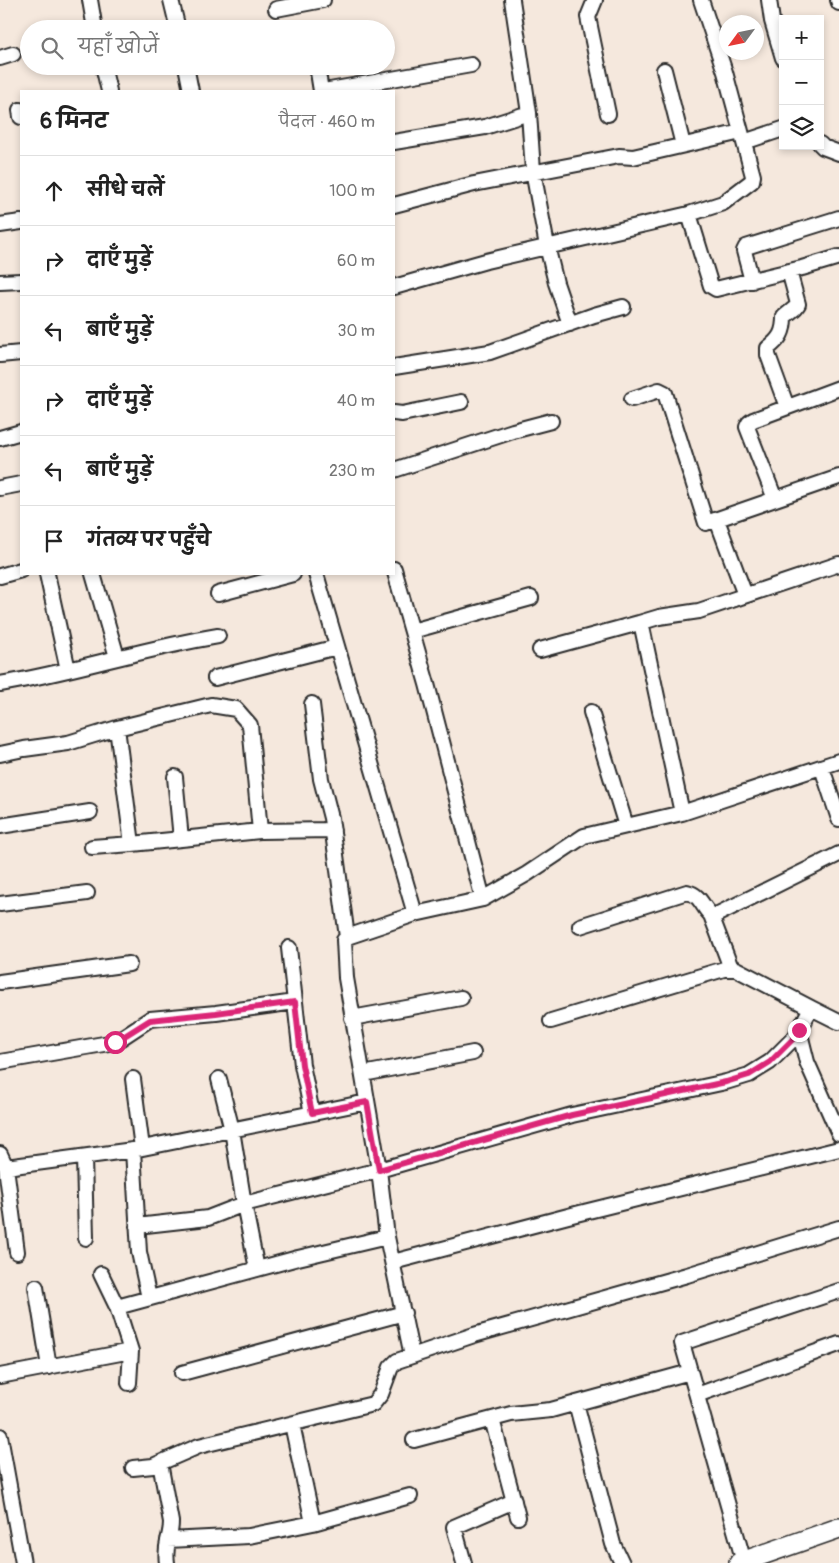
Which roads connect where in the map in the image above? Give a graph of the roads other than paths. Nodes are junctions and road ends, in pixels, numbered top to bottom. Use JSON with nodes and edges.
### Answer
{"nodes":[{"id":1,"x":90,"y":0,"type":"edge"},
{"id":2,"x":171,"y":0,"type":"edge"},
{"id":3,"x":323,"y":0,"type":"edge"},
{"id":4,"x":512,"y":0,"type":"edge"},
{"id":5,"x":595,"y":0,"type":"edge"},
{"id":6,"x":702,"y":0,"type":"edge"},
{"id":7,"x":769,"y":0,"type":"edge"},
{"id":8,"x":276,"y":8,"type":"dead end"},
{"id":9,"x":93,"y":20,"type":"edge"},
{"id":10,"x":176,"y":20,"type":"edge"},
{"id":11,"x":779,"y":45,"type":"edge"},
{"id":12,"x":471,"y":65,"type":"dead end"},
{"id":13,"x":664,"y":70,"type":"dead end"},
{"id":14,"x":105,"y":75,"type":"edge"},
{"id":15,"x":188,"y":75,"type":"edge"},
{"id":16,"x":318,"y":75,"type":"edge"},
{"id":17,"x":109,"y":90,"type":"edge"},
{"id":18,"x":191,"y":90,"type":"edge"},
{"id":19,"x":322,"y":90,"type":"edge"},
{"id":20,"x":328,"y":90,"type":"edge"},
{"id":21,"x":529,"y":113,"type":"junction"},
{"id":22,"x":608,"y":114,"type":"dead end"},
{"id":23,"x":779,"y":129,"type":"edge"},
{"id":24,"x":742,"y":137,"type":"junction"},
{"id":25,"x":395,"y":142,"type":"edge"},
{"id":26,"x":683,"y":145,"type":"junction"},
{"id":27,"x":824,"y":148,"type":"edge"},
{"id":28,"x":839,"y":153,"type":"edge"},
{"id":29,"x":533,"y":172,"type":"junction"},
{"id":30,"x":395,"y":206,"type":"edge"},
{"id":31,"x":689,"y":214,"type":"junction"},
{"id":32,"x":839,"y":218,"type":"edge"},
{"id":33,"x":20,"y":222,"type":"edge"},
{"id":34,"x":0,"y":225,"type":"edge"},
{"id":35,"x":547,"y":246,"type":"junction"},
{"id":36,"x":839,"y":257,"type":"edge"},
{"id":37,"x":789,"y":272,"type":"junction"},
{"id":38,"x":20,"y":281,"type":"edge"},
{"id":39,"x":752,"y":281,"type":"junction"},
{"id":40,"x":0,"y":282,"type":"edge"},
{"id":41,"x":395,"y":287,"type":"edge"},
{"id":42,"x":623,"y":307,"type":"dead end"},
{"id":43,"x":570,"y":324,"type":"junction"},
{"id":44,"x":20,"y":353,"type":"edge"},
{"id":45,"x":0,"y":355,"type":"edge"},
{"id":46,"x":395,"y":367,"type":"edge"},
{"id":47,"x":839,"y":388,"type":"edge"},
{"id":48,"x":632,"y":399,"type":"dead end"},
{"id":49,"x":461,"y":402,"type":"dead end"},
{"id":50,"x":787,"y":407,"type":"junction"},
{"id":51,"x":395,"y":413,"type":"edge"},
{"id":52,"x":551,"y":421,"type":"dead end"},
{"id":53,"x":20,"y":432,"type":"edge"},
{"id":54,"x":0,"y":438,"type":"edge"},
{"id":55,"x":395,"y":470,"type":"edge"},
{"id":56,"x":839,"y":477,"type":"edge"},
{"id":57,"x":20,"y":484,"type":"edge"},
{"id":58,"x":0,"y":488,"type":"edge"},
{"id":59,"x":775,"y":500,"type":"junction"},
{"id":60,"x":717,"y":520,"type":"junction"},
{"id":61,"x":839,"y":564,"type":"edge"},
{"id":62,"x":20,"y":570,"type":"edge"},
{"id":63,"x":395,"y":572,"type":"edge"},
{"id":64,"x":47,"y":575,"type":"edge"},
{"id":65,"x":93,"y":575,"type":"edge"},
{"id":66,"x":289,"y":575,"type":"edge"},
{"id":67,"x":316,"y":575,"type":"edge"},
{"id":68,"x":0,"y":576,"type":"edge"},
{"id":69,"x":218,"y":594,"type":"dead end"},
{"id":70,"x":745,"y":596,"type":"junction"},
{"id":71,"x":531,"y":598,"type":"dead end"},
{"id":72,"x":639,"y":623,"type":"junction"},
{"id":73,"x":412,"y":632,"type":"junction"},
{"id":74,"x":218,"y":636,"type":"dead end"},
{"id":75,"x":337,"y":647,"type":"junction"},
{"id":76,"x":540,"y":650,"type":"dead end"},
{"id":77,"x":117,"y":657,"type":"junction"},
{"id":78,"x":68,"y":670,"type":"junction"},
{"id":79,"x":215,"y":678,"type":"dead end"},
{"id":80,"x":0,"y":684,"type":"edge"},
{"id":81,"x":312,"y":704,"type":"dead end"},
{"id":82,"x":591,"y":712,"type":"dead end"},
{"id":83,"x":117,"y":728,"type":"junction"},
{"id":84,"x":0,"y":754,"type":"edge"},
{"id":85,"x":839,"y":761,"type":"edge"},
{"id":86,"x":822,"y":768,"type":"junction"},
{"id":87,"x":175,"y":777,"type":"dead end"},
{"id":88,"x":90,"y":812,"type":"dead end"},
{"id":89,"x":682,"y":813,"type":"junction"},
{"id":90,"x":839,"y":819,"type":"edge"},
{"id":91,"x":0,"y":826,"type":"edge"},
{"id":92,"x":626,"y":826,"type":"junction"},
{"id":93,"x":333,"y":830,"type":"junction"},
{"id":94,"x":260,"y":831,"type":"junction"},
{"id":95,"x":182,"y":838,"type":"junction"},
{"id":96,"x":132,"y":844,"type":"junction"},
{"id":97,"x":92,"y":847,"type":"dead end"},
{"id":98,"x":839,"y":854,"type":"edge"},
{"id":99,"x":87,"y":893,"type":"dead end"},
{"id":100,"x":483,"y":899,"type":"junction"},
{"id":101,"x":0,"y":904,"type":"edge"},
{"id":102,"x":415,"y":914,"type":"junction"},
{"id":103,"x":711,"y":915,"type":"junction"},
{"id":104,"x":580,"y":926,"type":"dead end"},
{"id":105,"x":347,"y":937,"type":"junction"},
{"id":106,"x":289,"y":948,"type":"dead end"},
{"id":107,"x":129,"y":964,"type":"dead end"},
{"id":108,"x":731,"y":968,"type":"junction"},
{"id":109,"x":0,"y":982,"type":"edge"},
{"id":110,"x":461,"y":998,"type":"dead end"},
{"id":111,"x":295,"y":1002,"type":"junction"},
{"id":112,"x":811,"y":1008,"type":"junction"},
{"id":113,"x":352,"y":1018,"type":"junction"},
{"id":114,"x":551,"y":1021,"type":"dead end"},
{"id":115,"x":839,"y":1022,"type":"edge"},
{"id":116,"x":799,"y":1030,"type":"junction"},
{"id":117,"x":473,"y":1053,"type":"dead end"},
{"id":118,"x":0,"y":1062,"type":"edge"},
{"id":119,"x":363,"y":1074,"type":"junction"},
{"id":120,"x":133,"y":1079,"type":"dead end"},
{"id":121,"x":219,"y":1079,"type":"dead end"},
{"id":122,"x":367,"y":1102,"type":"junction"},
{"id":123,"x":312,"y":1113,"type":"junction"},
{"id":124,"x":232,"y":1130,"type":"junction"},
{"id":125,"x":839,"y":1134,"type":"edge"},
{"id":126,"x":839,"y":1148,"type":"edge"},
{"id":127,"x":138,"y":1149,"type":"junction"},
{"id":128,"x":84,"y":1156,"type":"junction"},
{"id":129,"x":3,"y":1160,"type":"edge"},
{"id":130,"x":379,"y":1170,"type":"junction"},
{"id":131,"x":244,"y":1204,"type":"junction"},
{"id":132,"x":137,"y":1226,"type":"junction"},
{"id":133,"x":839,"y":1228,"type":"edge"},
{"id":134,"x":387,"y":1236,"type":"junction"},
{"id":135,"x":86,"y":1238,"type":"dead end"},
{"id":136,"x":17,"y":1252,"type":"dead end"},
{"id":137,"x":393,"y":1262,"type":"junction"},
{"id":138,"x":257,"y":1269,"type":"junction"},
{"id":139,"x":101,"y":1274,"type":"dead end"},
{"id":140,"x":36,"y":1287,"type":"dead end"},
{"id":141,"x":839,"y":1291,"type":"edge"},
{"id":142,"x":149,"y":1298,"type":"junction"},
{"id":143,"x":118,"y":1307,"type":"junction"},
{"id":144,"x":404,"y":1313,"type":"junction"},
{"id":145,"x":839,"y":1344,"type":"edge"},
{"id":146,"x":131,"y":1352,"type":"junction"},
{"id":147,"x":412,"y":1356,"type":"junction"},
{"id":148,"x":49,"y":1367,"type":"junction"},
{"id":149,"x":690,"y":1372,"type":"junction"},
{"id":150,"x":182,"y":1373,"type":"dead end"},
{"id":151,"x":0,"y":1376,"type":"edge"},
{"id":152,"x":129,"y":1383,"type":"dead end"},
{"id":153,"x":697,"y":1395,"type":"junction"},
{"id":154,"x":576,"y":1403,"type":"junction"},
{"id":155,"x":492,"y":1419,"type":"junction"},
{"id":156,"x":292,"y":1424,"type":"junction"},
{"id":157,"x":0,"y":1436,"type":"edge"},
{"id":158,"x":414,"y":1440,"type":"dead end"},
{"id":159,"x":160,"y":1463,"type":"junction"},
{"id":160,"x":133,"y":1468,"type":"dead end"},
{"id":161,"x":410,"y":1496,"type":"dead end"},
{"id":162,"x":514,"y":1501,"type":"junction"},
{"id":163,"x":518,"y":1517,"type":"dead end"},
{"id":164,"x":14,"y":1519,"type":"junction"},
{"id":165,"x":0,"y":1521,"type":"edge"},
{"id":166,"x":313,"y":1523,"type":"junction"},
{"id":167,"x":839,"y":1528,"type":"edge"},
{"id":168,"x":168,"y":1540,"type":"junction"},
{"id":169,"x":741,"y":1562,"type":"edge"},
{"id":170,"x":23,"y":1563,"type":"edge"},
{"id":171,"x":167,"y":1563,"type":"edge"},
{"id":172,"x":464,"y":1563,"type":"edge"},
{"id":173,"x":622,"y":1563,"type":"edge"}],
"edges":[{"from":1,"to":9,"type":"street"},
{"from":2,"to":10,"type":"street"},
{"from":3,"to":8,"type":"street"},
{"from":4,"to":21,"type":"street"},
{"from":5,"to":22,"type":"street"},
{"from":6,"to":24,"type":"street"},
{"from":7,"to":11,"type":"street"},
{"from":12,"to":20,"type":"street"},
{"from":13,"to":26,"type":"street"},
{"from":14,"to":17,"type":"street"},
{"from":15,"to":18,"type":"street"},
{"from":16,"to":19,"type":"street"},
{"from":21,"to":25,"type":"street"},
{"from":21,"to":29,"type":"street"},
{"from":23,"to":24,"type":"street"},
{"from":24,"to":26,"type":"street"},
{"from":24,"to":31,"type":"street"},
{"from":26,"to":29,"type":"street"},
{"from":27,"to":28,"type":"street"},
{"from":29,"to":30,"type":"street"},
{"from":29,"to":35,"type":"street"},
{"from":31,"to":35,"type":"street"},
{"from":31,"to":39,"type":"street"},
{"from":32,"to":39,"type":"street"},
{"from":33,"to":34,"type":"street"},
{"from":35,"to":41,"type":"street"},
{"from":35,"to":43,"type":"street"},
{"from":36,"to":37,"type":"street"},
{"from":37,"to":39,"type":"street"},
{"from":37,"to":50,"type":"street"},
{"from":38,"to":40,"type":"street"},
{"from":42,"to":43,"type":"street"},
{"from":43,"to":46,"type":"street"},
{"from":44,"to":45,"type":"street"},
{"from":47,"to":50,"type":"street"},
{"from":48,"to":60,"type":"street"},
{"from":49,"to":51,"type":"street"},
{"from":50,"to":59,"type":"street"},
{"from":52,"to":55,"type":"street"},
{"from":53,"to":54,"type":"street"},
{"from":56,"to":59,"type":"street"},
{"from":57,"to":58,"type":"street"},
{"from":59,"to":60,"type":"street"},
{"from":60,"to":70,"type":"street"},
{"from":61,"to":70,"type":"street"},
{"from":62,"to":68,"type":"street"},
{"from":63,"to":73,"type":"street"},
{"from":64,"to":78,"type":"street"},
{"from":65,"to":77,"type":"street"},
{"from":66,"to":69,"type":"street"},
{"from":67,"to":75,"type":"street"},
{"from":70,"to":72,"type":"street"},
{"from":71,"to":73,"type":"street"},
{"from":72,"to":76,"type":"street"},
{"from":72,"to":89,"type":"street"},
{"from":73,"to":100,"type":"street"},
{"from":74,"to":77,"type":"street"},
{"from":75,"to":79,"type":"street"},
{"from":75,"to":102,"type":"street"},
{"from":77,"to":78,"type":"street"},
{"from":78,"to":80,"type":"street"},
{"from":81,"to":93,"type":"street"},
{"from":82,"to":92,"type":"street"},
{"from":83,"to":84,"type":"street"},
{"from":83,"to":94,"type":"street"},
{"from":83,"to":96,"type":"street"},
{"from":85,"to":86,"type":"street"},
{"from":86,"to":89,"type":"street"},
{"from":86,"to":90,"type":"street"},
{"from":87,"to":95,"type":"street"},
{"from":88,"to":91,"type":"street"},
{"from":89,"to":92,"type":"street"},
{"from":92,"to":100,"type":"street"},
{"from":93,"to":94,"type":"street"},
{"from":93,"to":105,"type":"street"},
{"from":94,"to":95,"type":"street"},
{"from":95,"to":96,"type":"street"},
{"from":96,"to":97,"type":"street"},
{"from":98,"to":103,"type":"street"},
{"from":99,"to":101,"type":"street"},
{"from":100,"to":102,"type":"street"},
{"from":102,"to":105,"type":"street"},
{"from":103,"to":104,"type":"street"},
{"from":103,"to":108,"type":"street"},
{"from":105,"to":113,"type":"street"},
{"from":106,"to":111,"type":"street"},
{"from":107,"to":109,"type":"street"},
{"from":108,"to":112,"type":"street"},
{"from":108,"to":114,"type":"street"},
{"from":110,"to":113,"type":"street"},
{"from":111,"to":118,"type":"street"},
{"from":111,"to":123,"type":"street"},
{"from":112,"to":115,"type":"street"},
{"from":112,"to":116,"type":"street"},
{"from":113,"to":119,"type":"street"},
{"from":116,"to":125,"type":"street"},
{"from":116,"to":130,"type":"street"},
{"from":117,"to":119,"type":"street"},
{"from":119,"to":122,"type":"street"},
{"from":120,"to":127,"type":"street"},
{"from":121,"to":124,"type":"street"},
{"from":122,"to":123,"type":"street"},
{"from":122,"to":130,"type":"street"},
{"from":123,"to":124,"type":"street"},
{"from":124,"to":127,"type":"street"},
{"from":124,"to":131,"type":"street"},
{"from":126,"to":137,"type":"street"},
{"from":127,"to":128,"type":"street"},
{"from":127,"to":132,"type":"street"},
{"from":128,"to":129,"type":"street"},
{"from":128,"to":135,"type":"street"},
{"from":129,"to":136,"type":"street"},
{"from":130,"to":131,"type":"street"},
{"from":130,"to":134,"type":"street"},
{"from":131,"to":132,"type":"street"},
{"from":131,"to":138,"type":"street"},
{"from":132,"to":142,"type":"street"},
{"from":133,"to":147,"type":"street"},
{"from":134,"to":137,"type":"street"},
{"from":134,"to":138,"type":"street"},
{"from":137,"to":144,"type":"street"},
{"from":138,"to":142,"type":"street"},
{"from":139,"to":143,"type":"street"},
{"from":140,"to":148,"type":"street"},
{"from":141,"to":149,"type":"street"},
{"from":142,"to":143,"type":"street"},
{"from":143,"to":146,"type":"street"},
{"from":144,"to":147,"type":"street"},
{"from":144,"to":150,"type":"street"},
{"from":145,"to":153,"type":"street"},
{"from":146,"to":148,"type":"street"},
{"from":146,"to":152,"type":"street"},
{"from":147,"to":156,"type":"street"},
{"from":148,"to":151,"type":"street"},
{"from":149,"to":153,"type":"street"},
{"from":149,"to":154,"type":"street"},
{"from":153,"to":169,"type":"street"},
{"from":154,"to":155,"type":"street"},
{"from":154,"to":173,"type":"street"},
{"from":155,"to":158,"type":"street"},
{"from":155,"to":162,"type":"street"},
{"from":156,"to":159,"type":"street"},
{"from":156,"to":166,"type":"street"},
{"from":157,"to":164,"type":"street"},
{"from":159,"to":160,"type":"street"},
{"from":159,"to":168,"type":"street"},
{"from":161,"to":166,"type":"street"},
{"from":162,"to":163,"type":"street"},
{"from":162,"to":172,"type":"street"},
{"from":164,"to":165,"type":"street"},
{"from":164,"to":170,"type":"street"},
{"from":166,"to":168,"type":"street"},
{"from":167,"to":169,"type":"street"},
{"from":168,"to":171,"type":"street"}]}
